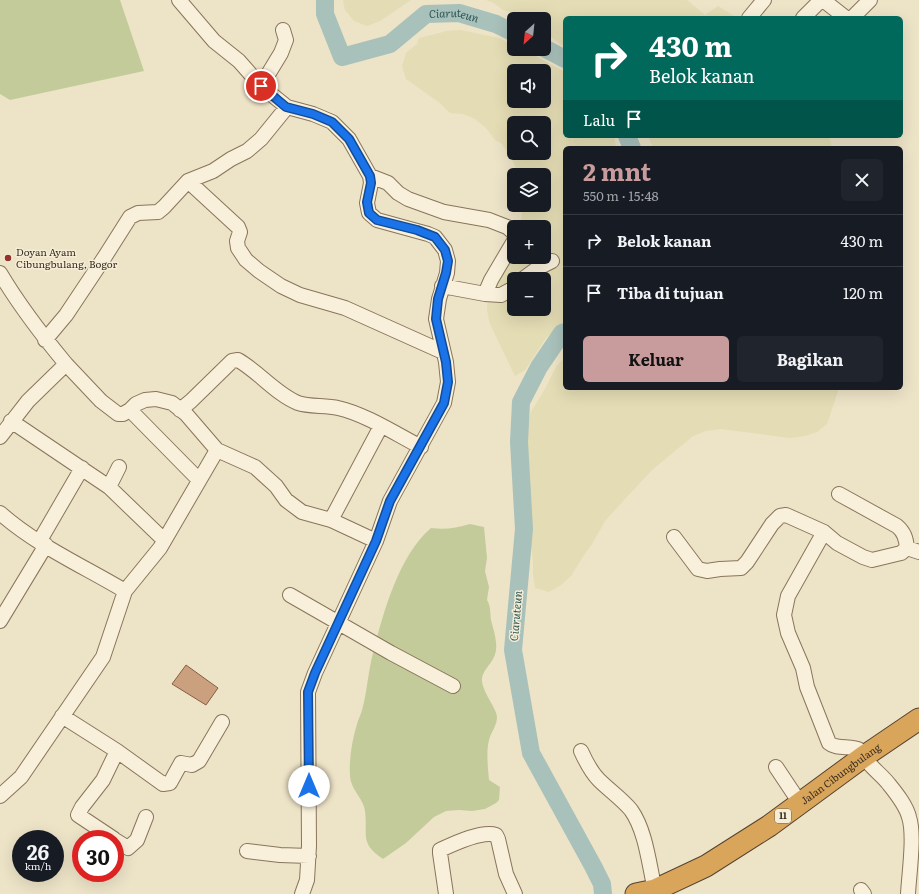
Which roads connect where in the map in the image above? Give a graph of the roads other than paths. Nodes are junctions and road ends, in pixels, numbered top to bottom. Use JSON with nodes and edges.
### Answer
{"nodes":[{"id":1,"x":179,"y":0,"type":"edge"},
{"id":2,"x":764,"y":0,"type":"edge"},
{"id":3,"x":870,"y":0,"type":"edge"},
{"id":4,"x":816,"y":2,"type":"edge"},
{"id":5,"x":751,"y":16,"type":"edge"},
{"id":6,"x":805,"y":16,"type":"edge"},
{"id":7,"x":842,"y":16,"type":"edge"},
{"id":8,"x":854,"y":16,"type":"edge"},
{"id":9,"x":282,"y":30,"type":"dead end"},
{"id":10,"x":261,"y":86,"type":"junction"},
{"id":11,"x":286,"y":107,"type":"junction"},
{"id":12,"x":370,"y":176,"type":"junction"},
{"id":13,"x":188,"y":181,"type":"junction"},
{"id":14,"x":507,"y":227,"type":"edge"},
{"id":15,"x":507,"y":252,"type":"edge"},
{"id":16,"x":552,"y":260,"type":"dead end"},
{"id":17,"x":533,"y":272,"type":"edge"},
{"id":18,"x":0,"y":273,"type":"edge"},
{"id":19,"x":442,"y":286,"type":"junction"},
{"id":20,"x":4,"y":291,"type":"edge"},
{"id":21,"x":507,"y":292,"type":"edge"},
{"id":22,"x":485,"y":294,"type":"junction"},
{"id":23,"x":45,"y":340,"type":"junction"},
{"id":24,"x":443,"y":352,"type":"junction"},
{"id":25,"x":66,"y":364,"type":"junction"},
{"id":26,"x":130,"y":410,"type":"junction"},
{"id":27,"x":180,"y":410,"type":"junction"},
{"id":28,"x":11,"y":421,"type":"junction"},
{"id":29,"x":382,"y":426,"type":"junction"},
{"id":30,"x":0,"y":437,"type":"edge"},
{"id":31,"x":421,"y":447,"type":"junction"},
{"id":32,"x":217,"y":450,"type":"junction"},
{"id":33,"x":82,"y":468,"type":"junction"},
{"id":34,"x":119,"y":468,"type":"dead end"},
{"id":35,"x":198,"y":480,"type":"junction"},
{"id":36,"x":109,"y":487,"type":"junction"},
{"id":37,"x":839,"y":494,"type":"dead end"},
{"id":38,"x":0,"y":512,"type":"edge"},
{"id":39,"x":332,"y":520,"type":"junction"},
{"id":40,"x":824,"y":532,"type":"junction"},
{"id":41,"x":674,"y":537,"type":"dead end"},
{"id":42,"x":164,"y":540,"type":"junction"},
{"id":43,"x":376,"y":541,"type":"junction"},
{"id":44,"x":42,"y":544,"type":"junction"},
{"id":45,"x":913,"y":550,"type":"edge"},
{"id":46,"x":125,"y":591,"type":"junction"},
{"id":47,"x":290,"y":596,"type":"dead end"},
{"id":48,"x":0,"y":621,"type":"edge"},
{"id":49,"x":338,"y":624,"type":"junction"},
{"id":50,"x":453,"y":686,"type":"dead end"},
{"id":51,"x":62,"y":716,"type":"junction"},
{"id":52,"x":919,"y":719,"type":"edge"},
{"id":53,"x":222,"y":722,"type":"dead end"},
{"id":54,"x":117,"y":751,"type":"junction"},
{"id":55,"x":581,"y":751,"type":"dead end"},
{"id":56,"x":863,"y":757,"type":"junction"},
{"id":57,"x":776,"y":767,"type":"dead end"},
{"id":58,"x":0,"y":796,"type":"edge"},
{"id":59,"x":800,"y":803,"type":"junction"},
{"id":60,"x":146,"y":817,"type":"dead end"},
{"id":61,"x":100,"y":830,"type":"edge"},
{"id":62,"x":124,"y":845,"type":"edge"},
{"id":63,"x":247,"y":851,"type":"dead end"},
{"id":64,"x":309,"y":856,"type":"junction"},
{"id":65,"x":645,"y":892,"type":"edge"},
{"id":66,"x":302,"y":894,"type":"edge"},
{"id":67,"x":446,"y":894,"type":"edge"},
{"id":68,"x":515,"y":894,"type":"edge"},
{"id":69,"x":908,"y":894,"type":"edge"}],
"edges":[{"from":1,"to":10,"type":"street"},
{"from":2,"to":5,"type":"street"},
{"from":3,"to":8,"type":"street"},
{"from":4,"to":6,"type":"street"},
{"from":4,"to":7,"type":"street"},
{"from":9,"to":10,"type":"street"},
{"from":10,"to":11,"type":"street"},
{"from":11,"to":12,"type":"street"},
{"from":11,"to":13,"type":"street"},
{"from":12,"to":14,"type":"street"},
{"from":12,"to":19,"type":"street"},
{"from":13,"to":23,"type":"street"},
{"from":13,"to":24,"type":"street"},
{"from":15,"to":22,"type":"street"},
{"from":16,"to":17,"type":"street"},
{"from":18,"to":20,"type":"street"},
{"from":19,"to":22,"type":"street"},
{"from":19,"to":24,"type":"street"},
{"from":20,"to":23,"type":"street"},
{"from":21,"to":22,"type":"street"},
{"from":23,"to":25,"type":"street"},
{"from":24,"to":31,"type":"street"},
{"from":25,"to":26,"type":"street"},
{"from":25,"to":28,"type":"street"},
{"from":26,"to":27,"type":"street"},
{"from":26,"to":35,"type":"street"},
{"from":27,"to":29,"type":"street"},
{"from":27,"to":32,"type":"street"},
{"from":28,"to":30,"type":"street"},
{"from":28,"to":33,"type":"street"},
{"from":29,"to":31,"type":"street"},
{"from":29,"to":39,"type":"street"},
{"from":31,"to":43,"type":"street"},
{"from":32,"to":35,"type":"street"},
{"from":32,"to":39,"type":"street"},
{"from":33,"to":36,"type":"street"},
{"from":33,"to":44,"type":"street"},
{"from":34,"to":36,"type":"street"},
{"from":35,"to":42,"type":"street"},
{"from":36,"to":42,"type":"street"},
{"from":37,"to":45,"type":"street"},
{"from":38,"to":44,"type":"street"},
{"from":39,"to":43,"type":"street"},
{"from":40,"to":41,"type":"street"},
{"from":40,"to":45,"type":"street"},
{"from":40,"to":56,"type":"street"},
{"from":42,"to":46,"type":"street"},
{"from":43,"to":49,"type":"street"},
{"from":44,"to":46,"type":"street"},
{"from":44,"to":48,"type":"street"},
{"from":46,"to":51,"type":"street"},
{"from":47,"to":49,"type":"street"},
{"from":49,"to":50,"type":"street"},
{"from":49,"to":64,"type":"street"},
{"from":51,"to":54,"type":"street"},
{"from":51,"to":58,"type":"street"},
{"from":52,"to":56,"type":"highway","name":"Jalan Cibungbulang","number":"11"},
{"from":53,"to":54,"type":"street"},
{"from":54,"to":61,"type":"street"},
{"from":55,"to":65,"type":"street"},
{"from":56,"to":59,"type":"highway","name":"Jalan Cibungbulang","number":"11"},
{"from":56,"to":69,"type":"street"},
{"from":57,"to":59,"type":"street"},
{"from":59,"to":65,"type":"highway","name":"Jalan Cibungbulang","number":"11"},
{"from":60,"to":62,"type":"street"},
{"from":63,"to":64,"type":"street"},
{"from":64,"to":66,"type":"street"},
{"from":67,"to":68,"type":"street"}]}
